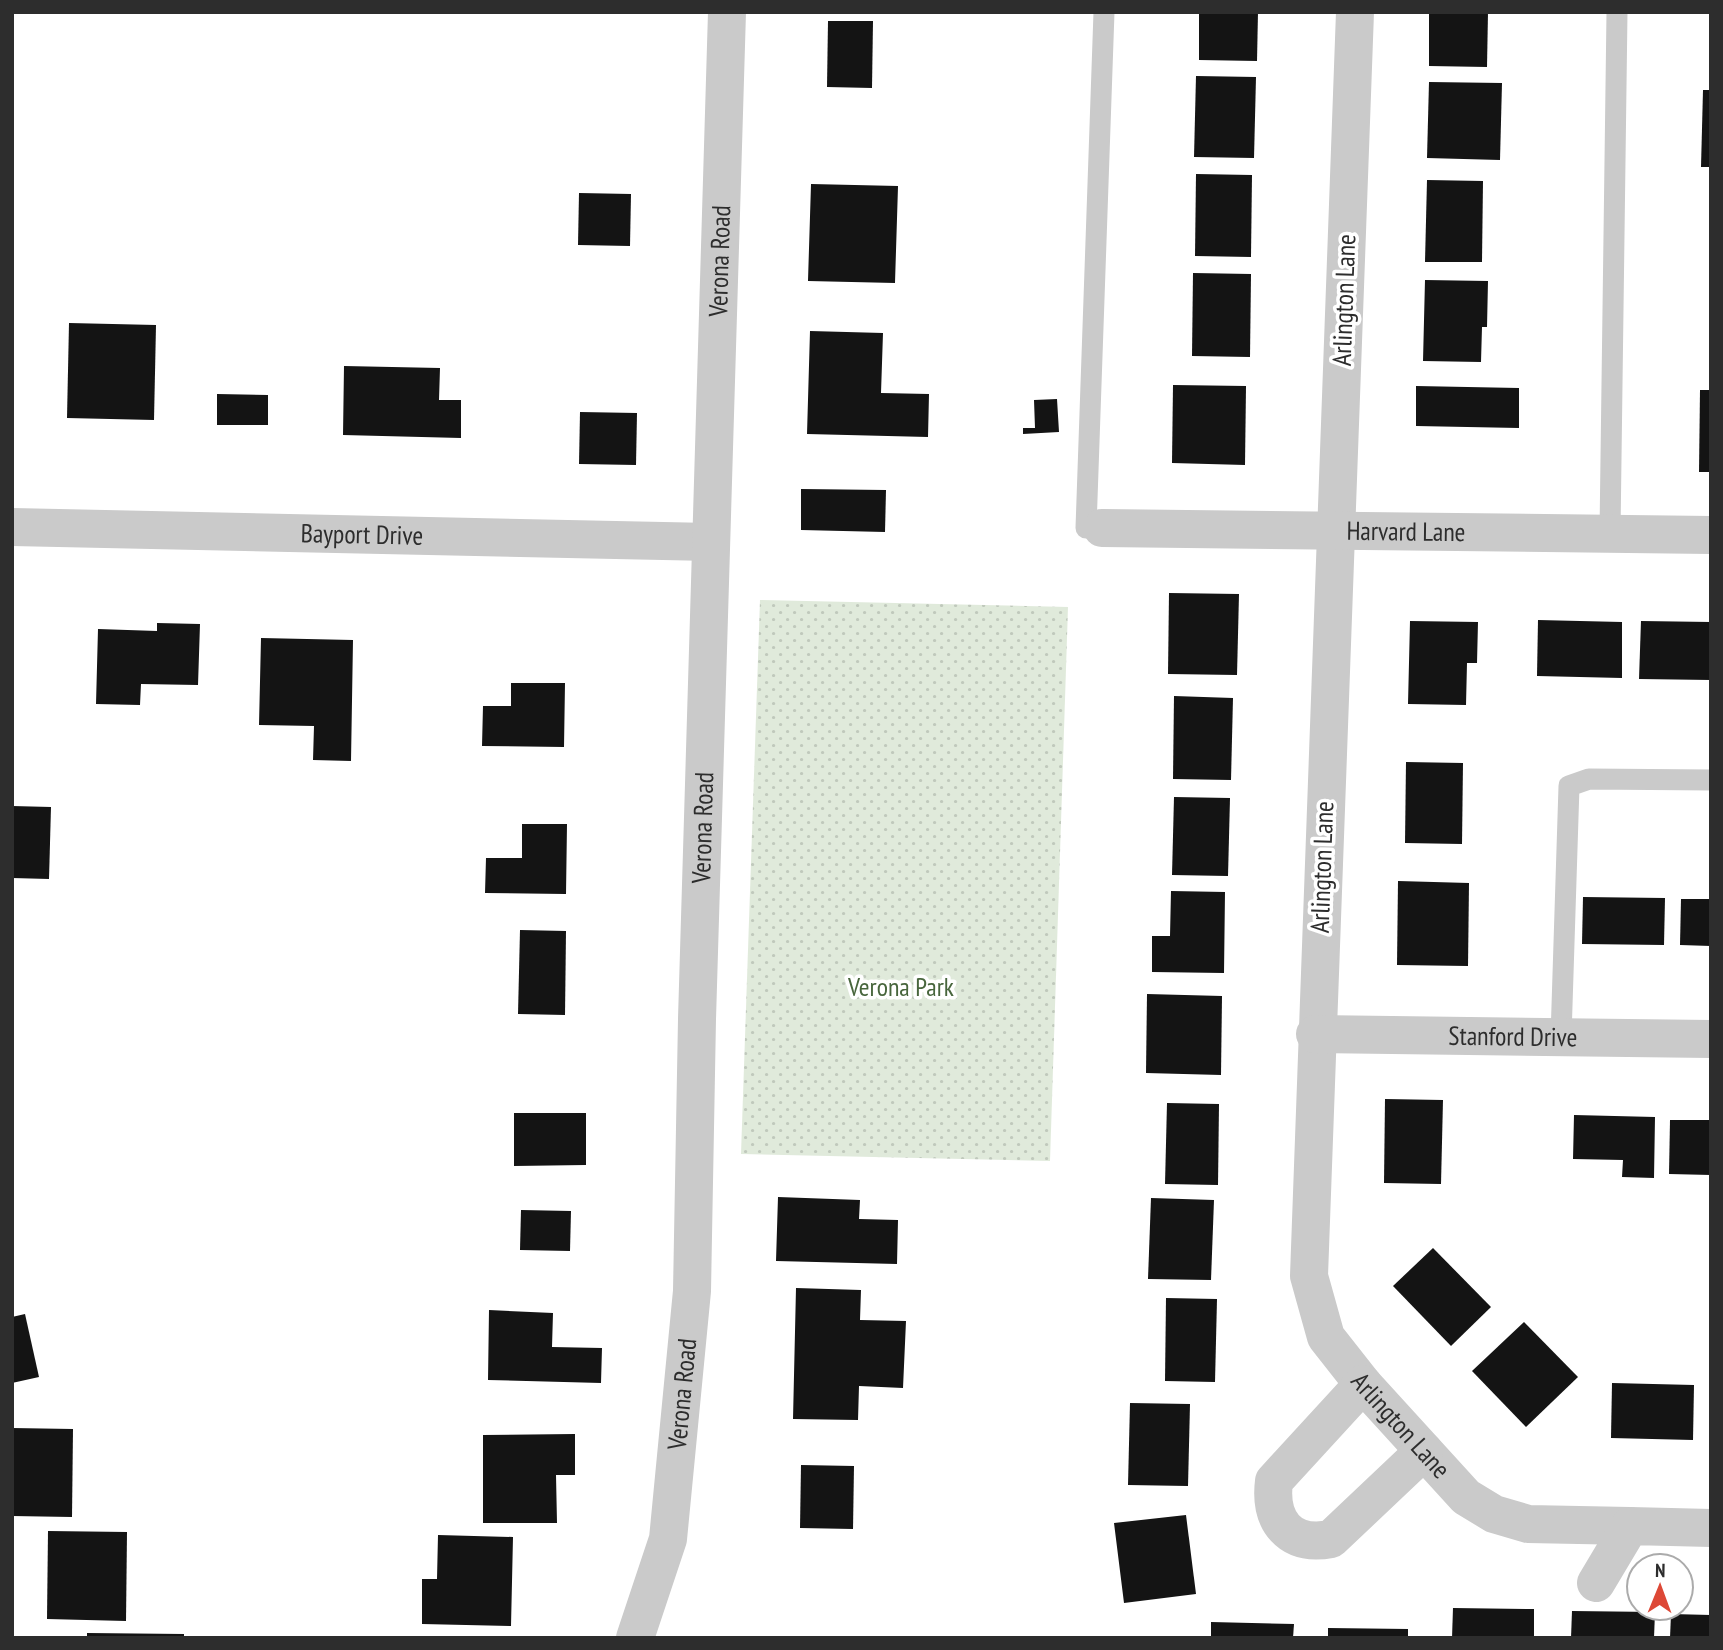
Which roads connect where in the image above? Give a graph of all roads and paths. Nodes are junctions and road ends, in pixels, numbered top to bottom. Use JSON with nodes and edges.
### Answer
{"nodes":[{"id":1,"x":727,"y":12,"type":"edge"},
{"id":2,"x":1104,"y":12,"type":"edge"},
{"id":3,"x":1355,"y":12,"type":"edge"},
{"id":4,"x":1617,"y":12,"type":"edge"},
{"id":5,"x":12,"y":527,"type":"edge"},
{"id":6,"x":1102,"y":528,"type":"joint"},
{"id":7,"x":1336,"y":528,"type":"junction"},
{"id":8,"x":1610,"y":533,"type":"junction"},
{"id":9,"x":1711,"y":535,"type":"edge"},
{"id":10,"x":711,"y":542,"type":"junction"},
{"id":11,"x":1711,"y":780,"type":"edge"},
{"id":12,"x":1315,"y":1034,"type":"junction"},
{"id":13,"x":1561,"y":1037,"type":"junction"},
{"id":14,"x":1711,"y":1039,"type":"edge"},
{"id":15,"x":1363,"y":1384,"type":"junction"},
{"id":16,"x":1424,"y":1451,"type":"junction"},
{"id":17,"x":1630,"y":1526,"type":"junction"},
{"id":18,"x":1711,"y":1528,"type":"edge"},
{"id":19,"x":1596,"y":1583,"type":"dead end"},
{"id":20,"x":635,"y":1638,"type":"edge"}],
"edges":[{"from":1,"to":10,"type":"street","name":"Verona Road"},
{"from":2,"to":6,"type":"lane"},
{"from":3,"to":7,"type":"street","name":"Arlington Lane"},
{"from":4,"to":8,"type":"lane"},
{"from":5,"to":10,"type":"street","name":"Bayport Drive"},
{"from":6,"to":7,"type":"street","name":"Harvard Lane"},
{"from":7,"to":8,"type":"street","name":"Harvard Lane"},
{"from":7,"to":12,"type":"street","name":"Arlington Lane"},
{"from":8,"to":9,"type":"street","name":"Harvard Lane"},
{"from":10,"to":20,"type":"street","name":"Verona Road"},
{"from":11,"to":13,"type":"lane"},
{"from":12,"to":13,"type":"street","name":"Stanford Drive"},
{"from":12,"to":15,"type":"street","name":"Arlington Lane"},
{"from":13,"to":14,"type":"street","name":"Stanford Drive"},
{"from":15,"to":16,"type":"street","name":"Arlington Lane"},
{"from":15,"to":16,"type":"street"},
{"from":16,"to":17,"type":"street","name":"Arlington Lane"},
{"from":17,"to":18,"type":"street","name":"Arlington Lane"},
{"from":17,"to":19,"type":"street"}]}
